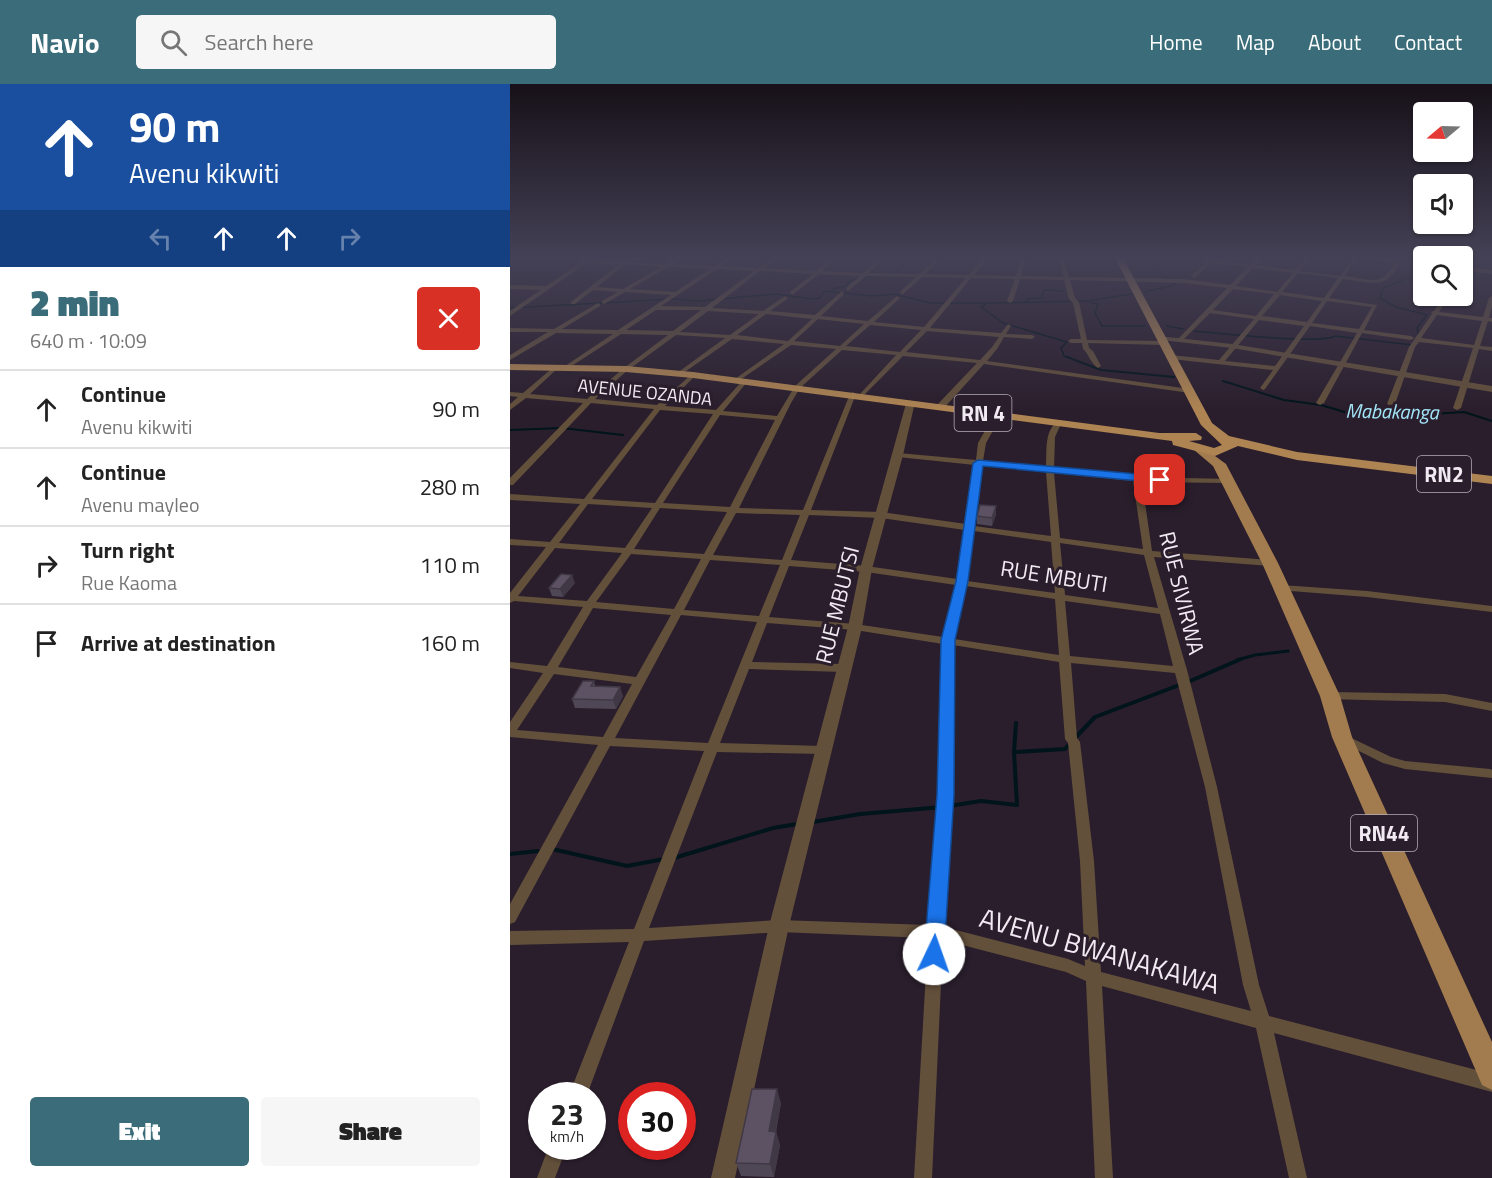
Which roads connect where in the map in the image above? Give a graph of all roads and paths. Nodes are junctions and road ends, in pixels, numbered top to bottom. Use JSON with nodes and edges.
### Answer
{"nodes":[{"id":1,"x":591,"y":309,"type":"edge"},
{"id":2,"x":654,"y":309,"type":"edge"},
{"id":3,"x":708,"y":309,"type":"edge"},
{"id":4,"x":725,"y":309,"type":"edge"},
{"id":5,"x":772,"y":309,"type":"edge"},
{"id":6,"x":826,"y":309,"type":"edge"},
{"id":7,"x":884,"y":309,"type":"edge"},
{"id":8,"x":942,"y":309,"type":"edge"},
{"id":9,"x":1078,"y":309,"type":"edge"},
{"id":10,"x":1146,"y":309,"type":"edge"},
{"id":11,"x":1264,"y":309,"type":"edge"},
{"id":12,"x":1319,"y":309,"type":"edge"},
{"id":13,"x":1373,"y":309,"type":"edge"},
{"id":14,"x":1436,"y":309,"type":"edge"},
{"id":15,"x":1487,"y":309,"type":"edge"},
{"id":16,"x":1208,"y":311,"type":"joint"},
{"id":17,"x":768,"y":312,"type":"junction"},
{"id":18,"x":1433,"y":313,"type":"junction"},
{"id":19,"x":818,"y":317,"type":"junction"},
{"id":20,"x":1257,"y":317,"type":"junction"},
{"id":21,"x":1483,"y":319,"type":"junction"},
{"id":22,"x":1492,"y":320,"type":"edge"},
{"id":23,"x":870,"y":322,"type":"junction"},
{"id":24,"x":1308,"y":325,"type":"junction"},
{"id":25,"x":1008,"y":326,"type":"dead end"},
{"id":26,"x":926,"y":328,"type":"junction"},
{"id":27,"x":510,"y":330,"type":"edge"},
{"id":28,"x":555,"y":331,"type":"junction"},
{"id":29,"x":622,"y":331,"type":"junction"},
{"id":30,"x":675,"y":333,"type":"junction"},
{"id":31,"x":1001,"y":336,"type":"junction"},
{"id":32,"x":1359,"y":336,"type":"junction"},
{"id":33,"x":734,"y":337,"type":"junction"},
{"id":34,"x":1032,"y":337,"type":"dead end"},
{"id":35,"x":1411,"y":338,"type":"dead end"},
{"id":36,"x":1181,"y":339,"type":"junction"},
{"id":37,"x":1162,"y":340,"type":"junction"},
{"id":38,"x":1419,"y":340,"type":"junction"},
{"id":39,"x":1071,"y":341,"type":"dead end"},
{"id":40,"x":789,"y":342,"type":"junction"},
{"id":41,"x":1086,"y":342,"type":"junction"},
{"id":42,"x":1232,"y":346,"type":"junction"},
{"id":43,"x":842,"y":347,"type":"junction"},
{"id":44,"x":1476,"y":347,"type":"junction"},
{"id":45,"x":1492,"y":349,"type":"edge"},
{"id":46,"x":901,"y":354,"type":"junction"},
{"id":47,"x":1287,"y":356,"type":"junction"},
{"id":48,"x":1171,"y":357,"type":"junction"},
{"id":49,"x":510,"y":358,"type":"edge"},
{"id":50,"x":1222,"y":360,"type":"junction"},
{"id":51,"x":982,"y":362,"type":"junction"},
{"id":52,"x":1343,"y":364,"type":"junction"},
{"id":53,"x":510,"y":367,"type":"edge"},
{"id":54,"x":561,"y":367,"type":"junction"},
{"id":55,"x":1278,"y":368,"type":"junction"},
{"id":56,"x":626,"y":369,"type":"junction"},
{"id":57,"x":1099,"y":372,"type":"junction"},
{"id":58,"x":679,"y":374,"type":"junction"},
{"id":59,"x":1402,"y":374,"type":"junction"},
{"id":60,"x":693,"y":375,"type":"junction"},
{"id":61,"x":741,"y":380,"type":"junction"},
{"id":62,"x":1465,"y":384,"type":"junction"},
{"id":63,"x":797,"y":387,"type":"junction"},
{"id":64,"x":1263,"y":388,"type":"dead end"},
{"id":65,"x":1492,"y":389,"type":"edge"},
{"id":66,"x":1190,"y":392,"type":"junction"},
{"id":67,"x":510,"y":394,"type":"edge"},
{"id":68,"x":524,"y":394,"type":"junction"},
{"id":69,"x":857,"y":395,"type":"junction"},
{"id":70,"x":589,"y":401,"type":"junction"},
{"id":71,"x":910,"y":402,"type":"junction"},
{"id":72,"x":1320,"y":403,"type":"dead end"},
{"id":73,"x":1391,"y":404,"type":"dead end"},
{"id":74,"x":941,"y":406,"type":"junction"},
{"id":75,"x":510,"y":408,"type":"edge"},
{"id":76,"x":658,"y":408,"type":"junction"},
{"id":77,"x":1457,"y":408,"type":"dead end"},
{"id":78,"x":717,"y":414,"type":"junction"},
{"id":79,"x":998,"y":415,"type":"junction"},
{"id":80,"x":778,"y":418,"type":"junction"},
{"id":81,"x":1057,"y":424,"type":"junction"},
{"id":82,"x":1200,"y":439,"type":"junction"},
{"id":83,"x":1223,"y":448,"type":"junction"},
{"id":84,"x":898,"y":455,"type":"junction"},
{"id":85,"x":978,"y":463,"type":"junction"},
{"id":86,"x":1050,"y":470,"type":"junction"},
{"id":87,"x":1137,"y":479,"type":"junction"},
{"id":88,"x":1492,"y":480,"type":"edge"},
{"id":89,"x":1228,"y":481,"type":"junction"},
{"id":90,"x":510,"y":483,"type":"edge"},
{"id":91,"x":510,"y":496,"type":"edge"},
{"id":92,"x":585,"y":501,"type":"junction"},
{"id":93,"x":658,"y":504,"type":"junction"},
{"id":94,"x":733,"y":510,"type":"junction"},
{"id":95,"x":806,"y":511,"type":"junction"},
{"id":96,"x":881,"y":515,"type":"junction"},
{"id":97,"x":969,"y":529,"type":"junction"},
{"id":98,"x":1055,"y":541,"type":"junction"},
{"id":99,"x":510,"y":542,"type":"edge"},
{"id":100,"x":554,"y":544,"type":"junction"},
{"id":101,"x":628,"y":551,"type":"junction"},
{"id":102,"x":1148,"y":552,"type":"junction"},
{"id":103,"x":707,"y":558,"type":"junction"},
{"id":104,"x":786,"y":562,"type":"junction"},
{"id":105,"x":1270,"y":563,"type":"junction"},
{"id":106,"x":866,"y":569,"type":"junction"},
{"id":107,"x":962,"y":581,"type":"junction"},
{"id":108,"x":1281,"y":588,"type":"junction"},
{"id":109,"x":1060,"y":598,"type":"junction"},
{"id":110,"x":511,"y":599,"type":"edge"},
{"id":111,"x":590,"y":604,"type":"junction"},
{"id":112,"x":1492,"y":609,"type":"edge"},
{"id":113,"x":1165,"y":612,"type":"junction"},
{"id":114,"x":677,"y":613,"type":"junction"},
{"id":115,"x":763,"y":618,"type":"junction"},
{"id":116,"x":855,"y":627,"type":"junction"},
{"id":117,"x":948,"y":640,"type":"junction"},
{"id":118,"x":1064,"y":658,"type":"junction"},
{"id":119,"x":510,"y":665,"type":"edge"},
{"id":120,"x":746,"y":665,"type":"junction"},
{"id":121,"x":843,"y":669,"type":"junction"},
{"id":122,"x":550,"y":671,"type":"junction"},
{"id":123,"x":1183,"y":678,"type":"junction"},
{"id":124,"x":639,"y":681,"type":"junction"},
{"id":125,"x":1330,"y":696,"type":"junction"},
{"id":126,"x":1492,"y":706,"type":"edge"},
{"id":127,"x":510,"y":732,"type":"edge"},
{"id":128,"x":1342,"y":737,"type":"junction"},
{"id":129,"x":606,"y":743,"type":"junction"},
{"id":130,"x":711,"y":748,"type":"junction"},
{"id":131,"x":822,"y":750,"type":"junction"},
{"id":132,"x":1490,"y":774,"type":"dead end"},
{"id":133,"x":510,"y":918,"type":"edge"},
{"id":134,"x":779,"y":926,"type":"junction"},
{"id":135,"x":936,"y":932,"type":"junction"},
{"id":136,"x":640,"y":935,"type":"junction"},
{"id":137,"x":510,"y":938,"type":"edge"},
{"id":138,"x":1094,"y":977,"type":"junction"},
{"id":139,"x":1263,"y":1022,"type":"junction"},
{"id":140,"x":1492,"y":1075,"type":"edge"},
{"id":141,"x":583,"y":1082,"type":"edge"},
{"id":142,"x":1492,"y":1083,"type":"edge"},
{"id":143,"x":553,"y":1160,"type":"edge"},
{"id":144,"x":546,"y":1178,"type":"edge"},
{"id":145,"x":723,"y":1178,"type":"edge"},
{"id":146,"x":923,"y":1178,"type":"edge"},
{"id":147,"x":1104,"y":1178,"type":"edge"},
{"id":148,"x":1298,"y":1178,"type":"edge"}],
"edges":[{"from":1,"to":28,"type":"street"},
{"from":2,"to":29,"type":"street"},
{"from":3,"to":30,"type":"street"},
{"from":4,"to":17,"type":"street"},
{"from":5,"to":17,"type":"street"},
{"from":6,"to":19,"type":"street"},
{"from":7,"to":23,"type":"street"},
{"from":8,"to":26,"type":"street"},
{"from":9,"to":41,"type":"street"},
{"from":10,"to":37,"type":"highway"},
{"from":11,"to":20,"type":"street"},
{"from":12,"to":24,"type":"street"},
{"from":13,"to":32,"type":"street"},
{"from":14,"to":18,"type":"street"},
{"from":15,"to":21,"type":"street"},
{"from":16,"to":20,"type":"street"},
{"from":16,"to":36,"type":"street"},
{"from":17,"to":19,"type":"street"},
{"from":17,"to":33,"type":"street"},
{"from":18,"to":21,"type":"street"},
{"from":18,"to":38,"type":"street"},
{"from":19,"to":23,"type":"street"},
{"from":19,"to":40,"type":"street"},
{"from":20,"to":24,"type":"street"},
{"from":20,"to":42,"type":"street"},
{"from":21,"to":22,"type":"street"},
{"from":21,"to":44,"type":"street"},
{"from":23,"to":26,"type":"street"},
{"from":23,"to":43,"type":"street"},
{"from":24,"to":32,"type":"street"},
{"from":24,"to":47,"type":"street"},
{"from":25,"to":31,"type":"street"},
{"from":26,"to":31,"type":"street"},
{"from":26,"to":46,"type":"street"},
{"from":27,"to":28,"type":"street"},
{"from":28,"to":29,"type":"street"},
{"from":28,"to":49,"type":"street"},
{"from":29,"to":30,"type":"street"},
{"from":29,"to":54,"type":"street"},
{"from":30,"to":33,"type":"street"},
{"from":30,"to":56,"type":"street"},
{"from":31,"to":34,"type":"street"},
{"from":31,"to":51,"type":"street"},
{"from":32,"to":35,"type":"street"},
{"from":32,"to":52,"type":"street"},
{"from":33,"to":40,"type":"street"},
{"from":33,"to":58,"type":"street"},
{"from":36,"to":37,"type":"street"},
{"from":36,"to":42,"type":"street"},
{"from":37,"to":41,"type":"street"},
{"from":37,"to":48,"type":"highway"},
{"from":38,"to":44,"type":"street"},
{"from":38,"to":59,"type":"street"},
{"from":39,"to":41,"type":"street"},
{"from":40,"to":43,"type":"street"},
{"from":40,"to":61,"type":"street"},
{"from":41,"to":57,"type":"street"},
{"from":42,"to":47,"type":"street"},
{"from":42,"to":50,"type":"street"},
{"from":43,"to":46,"type":"street"},
{"from":43,"to":63,"type":"street"},
{"from":44,"to":45,"type":"street"},
{"from":44,"to":62,"type":"street"},
{"from":46,"to":51,"type":"street"},
{"from":46,"to":69,"type":"street"},
{"from":47,"to":52,"type":"street"},
{"from":47,"to":55,"type":"street"},
{"from":48,"to":50,"type":"street"},
{"from":48,"to":66,"type":"highway"},
{"from":50,"to":55,"type":"street"},
{"from":51,"to":57,"type":"street"},
{"from":51,"to":74,"type":"street"},
{"from":52,"to":59,"type":"street"},
{"from":52,"to":72,"type":"street"},
{"from":53,"to":54,"type":"highway","number":"RN 4"},
{"from":54,"to":56,"type":"highway","number":"RN 4"},
{"from":54,"to":68,"type":"street"},
{"from":55,"to":64,"type":"street"},
{"from":56,"to":58,"type":"highway","number":"RN 4"},
{"from":56,"to":70,"type":"street"},
{"from":57,"to":66,"type":"street"},
{"from":58,"to":60,"type":"highway","number":"RN 4"},
{"from":59,"to":62,"type":"street"},
{"from":59,"to":73,"type":"street"},
{"from":60,"to":61,"type":"highway","number":"RN 4"},
{"from":60,"to":76,"type":"street"},
{"from":61,"to":63,"type":"highway","number":"RN 4"},
{"from":61,"to":78,"type":"street"},
{"from":62,"to":65,"type":"street"},
{"from":62,"to":77,"type":"street"},
{"from":63,"to":69,"type":"highway","number":"RN 4"},
{"from":63,"to":80,"type":"street"},
{"from":66,"to":82,"type":"highway"},
{"from":67,"to":68,"type":"street","name":"AVENUE OZANDA"},
{"from":68,"to":70,"type":"street","name":"AVENUE OZANDA"},
{"from":68,"to":75,"type":"street"},
{"from":69,"to":71,"type":"highway","number":"RN 4"},
{"from":69,"to":95,"type":"street"},
{"from":70,"to":76,"type":"street","name":"AVENUE OZANDA"},
{"from":70,"to":90,"type":"street"},
{"from":71,"to":74,"type":"highway","number":"RN 4"},
{"from":71,"to":84,"type":"street","name":"RUE MBUTSI"},
{"from":74,"to":79,"type":"highway","number":"RN 4"},
{"from":76,"to":78,"type":"street","name":"AVENUE OZANDA"},
{"from":76,"to":92,"type":"street"},
{"from":78,"to":80,"type":"street","name":"AVENUE OZANDA"},
{"from":78,"to":93,"type":"street"},
{"from":79,"to":81,"type":"highway","number":"RN 4"},
{"from":79,"to":85,"type":"street"},
{"from":80,"to":94,"type":"street"},
{"from":81,"to":82,"type":"highway","number":"RN 4"},
{"from":81,"to":86,"type":"street"},
{"from":82,"to":83,"type":"main road","number":"RN44"},
{"from":82,"to":83,"type":"highway"},
{"from":83,"to":88,"type":"highway","number":"RN2"},
{"from":83,"to":89,"type":"main road","number":"RN44"},
{"from":84,"to":85,"type":"street"},
{"from":84,"to":96,"type":"street","name":"RUE MBUTSI"},
{"from":85,"to":86,"type":"street"},
{"from":85,"to":97,"type":"street"},
{"from":86,"to":87,"type":"street"},
{"from":86,"to":98,"type":"street"},
{"from":87,"to":89,"type":"street"},
{"from":87,"to":102,"type":"street","name":"RUE SIVIRWA"},
{"from":89,"to":105,"type":"main road","number":"RN44"},
{"from":91,"to":92,"type":"street"},
{"from":92,"to":93,"type":"street"},
{"from":92,"to":100,"type":"street"},
{"from":93,"to":94,"type":"street"},
{"from":93,"to":101,"type":"street"},
{"from":94,"to":95,"type":"street"},
{"from":94,"to":103,"type":"street"},
{"from":95,"to":96,"type":"street"},
{"from":95,"to":104,"type":"street"},
{"from":96,"to":97,"type":"street"},
{"from":96,"to":106,"type":"street","name":"RUE MBUTSI"},
{"from":97,"to":98,"type":"street"},
{"from":97,"to":107,"type":"street"},
{"from":98,"to":102,"type":"street"},
{"from":98,"to":109,"type":"street"},
{"from":99,"to":100,"type":"street","name":"RUE MBUTI"},
{"from":100,"to":101,"type":"street","name":"RUE MBUTI"},
{"from":100,"to":110,"type":"street"},
{"from":101,"to":103,"type":"street","name":"RUE MBUTI"},
{"from":101,"to":111,"type":"street"},
{"from":102,"to":105,"type":"street"},
{"from":102,"to":113,"type":"street","name":"RUE SIVIRWA"},
{"from":103,"to":104,"type":"street","name":"RUE MBUTI"},
{"from":103,"to":114,"type":"street"},
{"from":104,"to":106,"type":"street","name":"RUE MBUTI"},
{"from":104,"to":115,"type":"street"},
{"from":105,"to":108,"type":"main road","number":"RN44"},
{"from":106,"to":107,"type":"street","name":"RUE MBUTI"},
{"from":106,"to":116,"type":"street","name":"RUE MBUTSI"},
{"from":107,"to":109,"type":"street","name":"RUE MBUTI"},
{"from":107,"to":117,"type":"street"},
{"from":108,"to":112,"type":"street"},
{"from":108,"to":125,"type":"main road","number":"RN44"},
{"from":109,"to":113,"type":"street","name":"RUE MBUTI"},
{"from":109,"to":118,"type":"street"},
{"from":110,"to":111,"type":"street"},
{"from":111,"to":114,"type":"street"},
{"from":111,"to":122,"type":"street"},
{"from":113,"to":123,"type":"street","name":"RUE SIVIRWA"},
{"from":114,"to":115,"type":"street"},
{"from":114,"to":124,"type":"street"},
{"from":115,"to":116,"type":"street"},
{"from":115,"to":120,"type":"street"},
{"from":116,"to":117,"type":"street"},
{"from":116,"to":121,"type":"street","name":"RUE MBUTSI"},
{"from":117,"to":118,"type":"street"},
{"from":117,"to":135,"type":"street"},
{"from":118,"to":123,"type":"street"},
{"from":118,"to":138,"type":"street"},
{"from":119,"to":122,"type":"street"},
{"from":120,"to":121,"type":"street"},
{"from":120,"to":130,"type":"street"},
{"from":121,"to":131,"type":"street","name":"RUE MBUTSI"},
{"from":122,"to":124,"type":"street"},
{"from":122,"to":127,"type":"street"},
{"from":123,"to":139,"type":"street","name":"RUE SIVIRWA"},
{"from":124,"to":129,"type":"street"},
{"from":125,"to":126,"type":"street"},
{"from":125,"to":128,"type":"main road","number":"RN44"},
{"from":127,"to":129,"type":"street"},
{"from":128,"to":132,"type":"street"},
{"from":128,"to":140,"type":"main road","number":"RN44"},
{"from":129,"to":130,"type":"street"},
{"from":129,"to":133,"type":"street"},
{"from":130,"to":131,"type":"street"},
{"from":130,"to":136,"type":"street"},
{"from":131,"to":134,"type":"street","name":"RUE MBUTSI"},
{"from":134,"to":135,"type":"street","name":"AVENU BWANAKAWA"},
{"from":134,"to":136,"type":"street","name":"AVENU BWANAKAWA"},
{"from":134,"to":145,"type":"street","name":"RUE MBUTSI"},
{"from":135,"to":138,"type":"street","name":"AVENU BWANAKAWA"},
{"from":135,"to":146,"type":"street"},
{"from":136,"to":137,"type":"street","name":"AVENU BWANAKAWA"},
{"from":136,"to":141,"type":"street"},
{"from":138,"to":139,"type":"street","name":"AVENU BWANAKAWA"},
{"from":138,"to":147,"type":"street"},
{"from":139,"to":142,"type":"street","name":"AVENU BWANAKAWA"},
{"from":139,"to":148,"type":"street","name":"RUE SIVIRWA"},
{"from":143,"to":144,"type":"street"}]}
